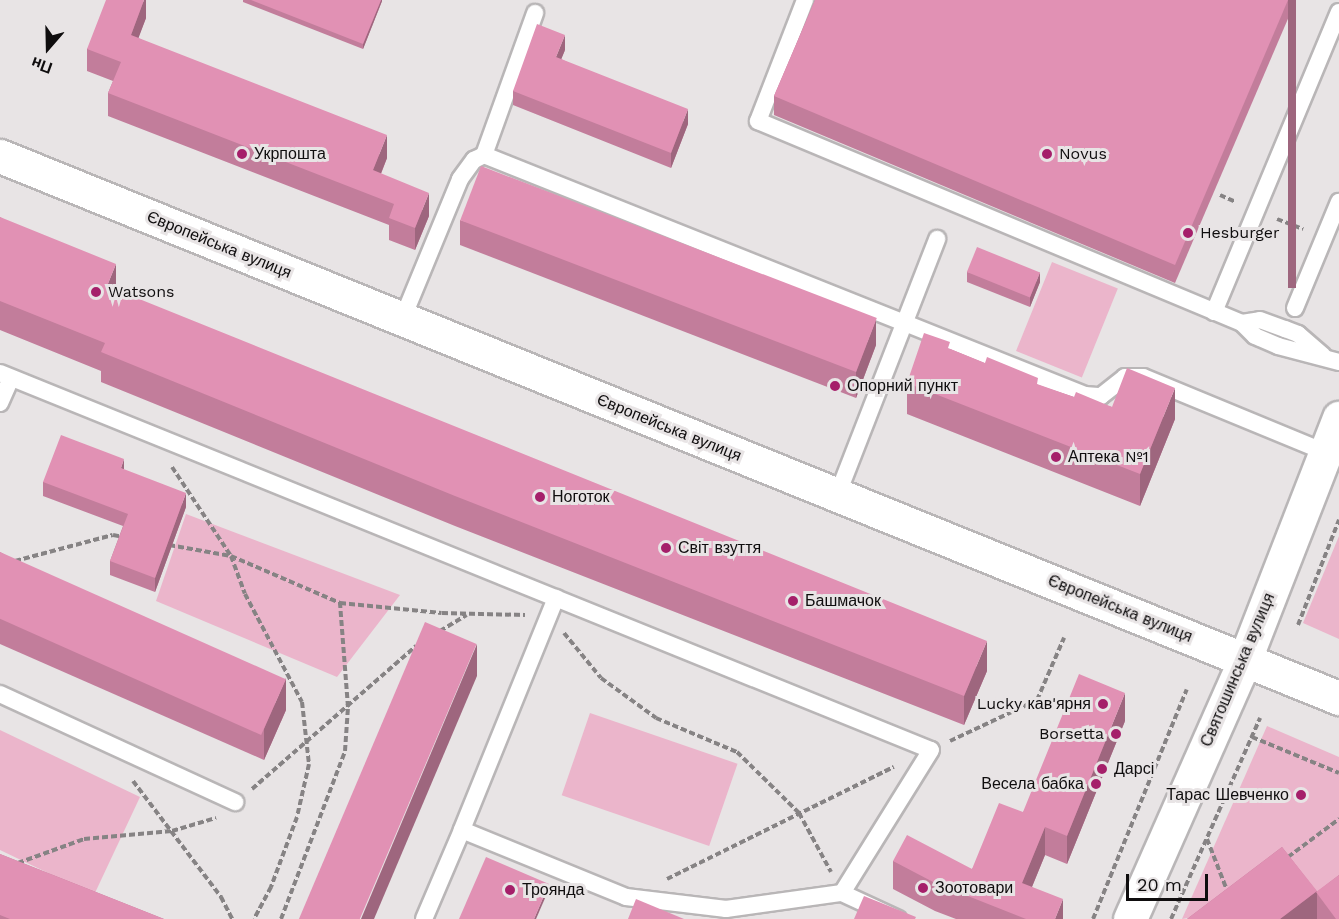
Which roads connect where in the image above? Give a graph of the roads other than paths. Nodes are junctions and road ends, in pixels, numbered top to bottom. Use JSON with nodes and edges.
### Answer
{"nodes":[{"id":1,"x":805,"y":0,"type":"edge"},
{"id":2,"x":1339,"y":12,"type":"edge"},
{"id":3,"x":535,"y":13,"type":"dead end"},
{"id":4,"x":0,"y":156,"type":"edge"},
{"id":5,"x":484,"y":156,"type":"junction"},
{"id":6,"x":1339,"y":202,"type":"edge"},
{"id":7,"x":937,"y":239,"type":"dead end"},
{"id":8,"x":1295,"y":308,"type":"dead end"},
{"id":9,"x":1214,"y":312,"type":"junction"},
{"id":10,"x":402,"y":320,"type":"junction"},
{"id":11,"x":904,"y":324,"type":"junction"},
{"id":12,"x":1339,"y":362,"type":"edge"},
{"id":13,"x":6,"y":376,"type":"edge"},
{"id":14,"x":0,"y":403,"type":"edge"},
{"id":15,"x":1339,"y":418,"type":"edge"},
{"id":16,"x":1327,"y":453,"type":"junction"},
{"id":17,"x":837,"y":496,"type":"junction"},
{"id":18,"x":556,"y":598,"type":"junction"},
{"id":19,"x":1245,"y":659,"type":"junction"},
{"id":20,"x":0,"y":693,"type":"edge"},
{"id":21,"x":1339,"y":698,"type":"edge"},
{"id":22,"x":235,"y":802,"type":"road end"},
{"id":23,"x":462,"y":830,"type":"junction"},
{"id":24,"x":843,"y":893,"type":"junction"},
{"id":25,"x":424,"y":919,"type":"edge"},
{"id":26,"x":898,"y":919,"type":"edge"},
{"id":27,"x":1130,"y":919,"type":"edge"}],
"edges":[{"from":1,"to":9,"type":"lane"},
{"from":2,"to":9,"type":"lane"},
{"from":3,"to":5,"type":"lane"},
{"from":4,"to":10,"type":"street","name":"Європейська вулиця"},
{"from":5,"to":10,"type":"lane"},
{"from":5,"to":11,"type":"lane"},
{"from":6,"to":8,"type":"lane"},
{"from":7,"to":11,"type":"lane"},
{"from":9,"to":12,"type":"lane"},
{"from":10,"to":17,"type":"street","name":"Європейська вулиця"},
{"from":11,"to":16,"type":"lane"},
{"from":11,"to":17,"type":"lane"},
{"from":13,"to":14,"type":"lane"},
{"from":13,"to":18,"type":"lane"},
{"from":15,"to":16,"type":"street","name":"Святошинська вулиця"},
{"from":16,"to":19,"type":"street","name":"Святошинська вулиця"},
{"from":17,"to":19,"type":"street","name":"Європейська вулиця"},
{"from":18,"to":23,"type":"lane"},
{"from":18,"to":24,"type":"lane"},
{"from":19,"to":21,"type":"street","name":"Європейська вулиця"},
{"from":19,"to":27,"type":"street","name":"Святошинська вулиця"},
{"from":20,"to":22,"type":"lane"},
{"from":23,"to":24,"type":"lane"},
{"from":23,"to":25,"type":"lane"},
{"from":24,"to":26,"type":"lane"}]}
